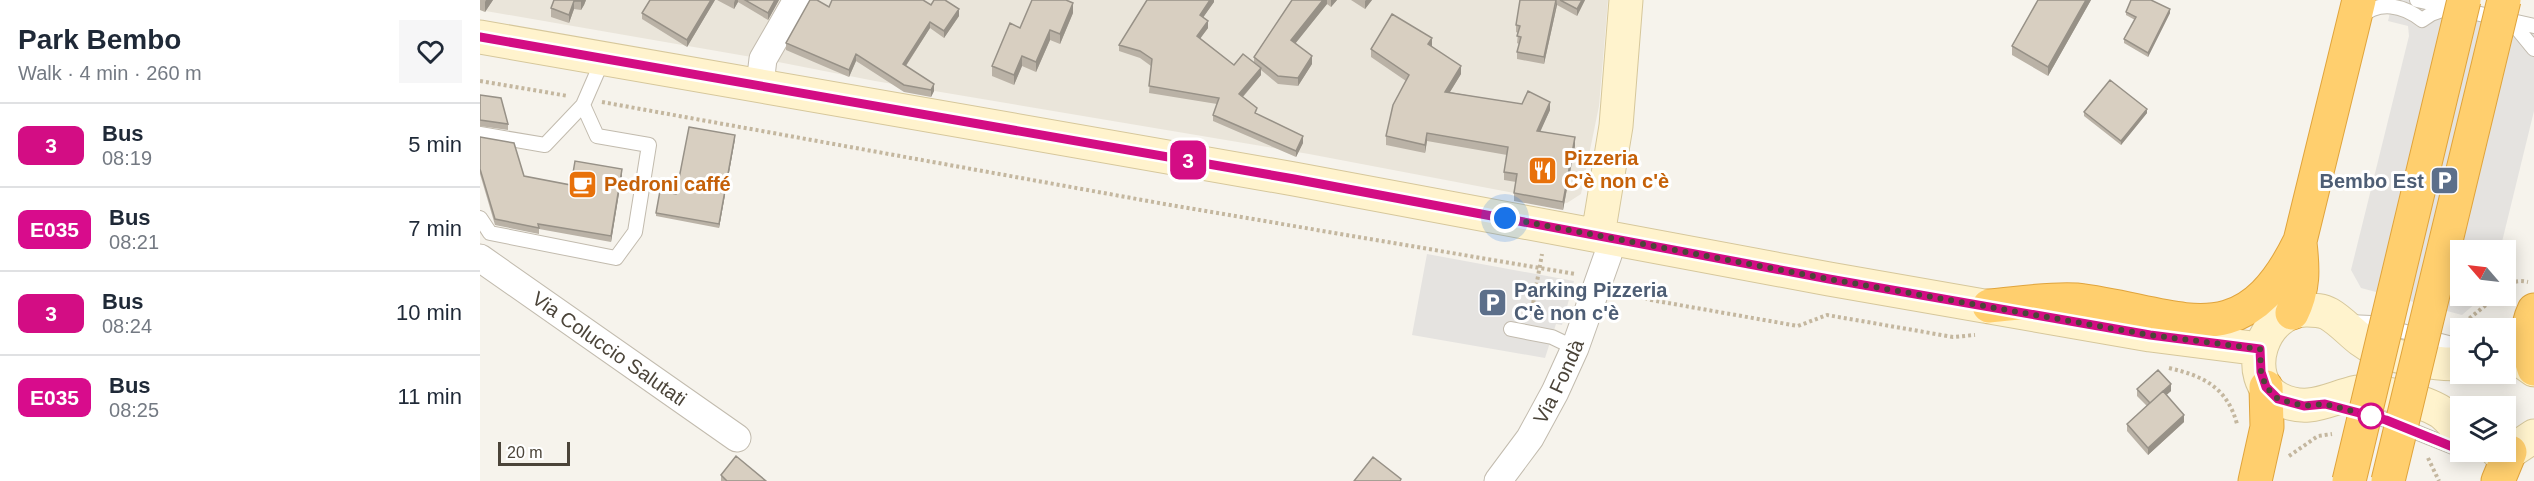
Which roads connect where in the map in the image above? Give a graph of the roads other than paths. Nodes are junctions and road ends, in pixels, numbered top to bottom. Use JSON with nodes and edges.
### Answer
{"nodes":[{"id":1,"x":797,"y":0,"type":"edge"},
{"id":2,"x":1626,"y":0,"type":"edge"},
{"id":3,"x":2417,"y":0,"type":"edge"},
{"id":4,"x":2457,"y":4,"type":"edge"},
{"id":5,"x":2508,"y":10,"type":"edge"},
{"id":6,"x":2356,"y":11,"type":"edge"},
{"id":7,"x":2534,"y":26,"type":"edge"},
{"id":8,"x":480,"y":37,"type":"edge"},
{"id":9,"x":2534,"y":49,"type":"edge"},
{"id":10,"x":604,"y":58,"type":"junction"},
{"id":11,"x":760,"y":84,"type":"junction"},
{"id":12,"x":583,"y":102,"type":"junction"},
{"id":13,"x":480,"y":134,"type":"edge"},
{"id":14,"x":480,"y":218,"type":"edge"},
{"id":15,"x":1605,"y":237,"type":"junction"},
{"id":16,"x":2300,"y":241,"type":"junction"},
{"id":17,"x":480,"y":258,"type":"edge"},
{"id":18,"x":2534,"y":310,"type":"edge"},
{"id":19,"x":2292,"y":313,"type":"junction"},
{"id":20,"x":1986,"y":320,"type":"junction"},
{"id":21,"x":2343,"y":322,"type":"junction"},
{"id":22,"x":1511,"y":329,"type":"dead end"},
{"id":23,"x":2450,"y":343,"type":"edge"},
{"id":24,"x":1575,"y":348,"type":"junction"},
{"id":25,"x":2260,"y":349,"type":"junction"},
{"id":26,"x":2516,"y":357,"type":"edge"},
{"id":27,"x":2450,"y":364,"type":"edge"},
{"id":28,"x":2534,"y":370,"type":"edge"},
{"id":29,"x":2266,"y":387,"type":"junction"},
{"id":30,"x":2325,"y":404,"type":"junction"},
{"id":31,"x":2450,"y":421,"type":"edge"},
{"id":32,"x":737,"y":438,"type":"dead end"},
{"id":33,"x":2450,"y":446,"type":"edge"},
{"id":34,"x":1498,"y":481,"type":"edge"},
{"id":35,"x":2255,"y":481,"type":"edge"},
{"id":36,"x":2349,"y":481,"type":"edge"},
{"id":37,"x":2388,"y":481,"type":"edge"}],
"edges":[{"from":1,"to":11,"type":"street"},
{"from":2,"to":15,"type":"main road"},
{"from":3,"to":4,"type":"lane"},
{"from":4,"to":5,"type":"lane"},
{"from":4,"to":6,"type":"lane"},
{"from":4,"to":36,"type":"highway","bridge":true},
{"from":5,"to":7,"type":"lane"},
{"from":5,"to":9,"type":"lane"},
{"from":5,"to":37,"type":"highway","bridge":true},
{"from":6,"to":16,"type":"highway"},
{"from":8,"to":10,"type":"main road"},
{"from":10,"to":11,"type":"main road"},
{"from":10,"to":12,"type":"lane"},
{"from":11,"to":15,"type":"main road"},
{"from":12,"to":13,"type":"lane"},
{"from":12,"to":14,"type":"lane"},
{"from":15,"to":20,"type":"main road"},
{"from":15,"to":24,"type":"street","name":"Via Fondà"},
{"from":16,"to":19,"type":"highway"},
{"from":16,"to":20,"type":"highway"},
{"from":17,"to":32,"type":"street","name":"Via Coluccio Salutati"},
{"from":18,"to":28,"type":"highway"},
{"from":19,"to":21,"type":"main road"},
{"from":19,"to":25,"type":"main road"},
{"from":20,"to":25,"type":"main road"},
{"from":21,"to":23,"type":"lane"},
{"from":21,"to":27,"type":"main road"},
{"from":22,"to":24,"type":"lane"},
{"from":24,"to":34,"type":"street","name":"Via Fondà"},
{"from":25,"to":29,"type":"main road"},
{"from":26,"to":28,"type":"main road"},
{"from":29,"to":30,"type":"main road"},
{"from":29,"to":35,"type":"highway"},
{"from":30,"to":31,"type":"main road"},
{"from":30,"to":33,"type":"lane"}]}
